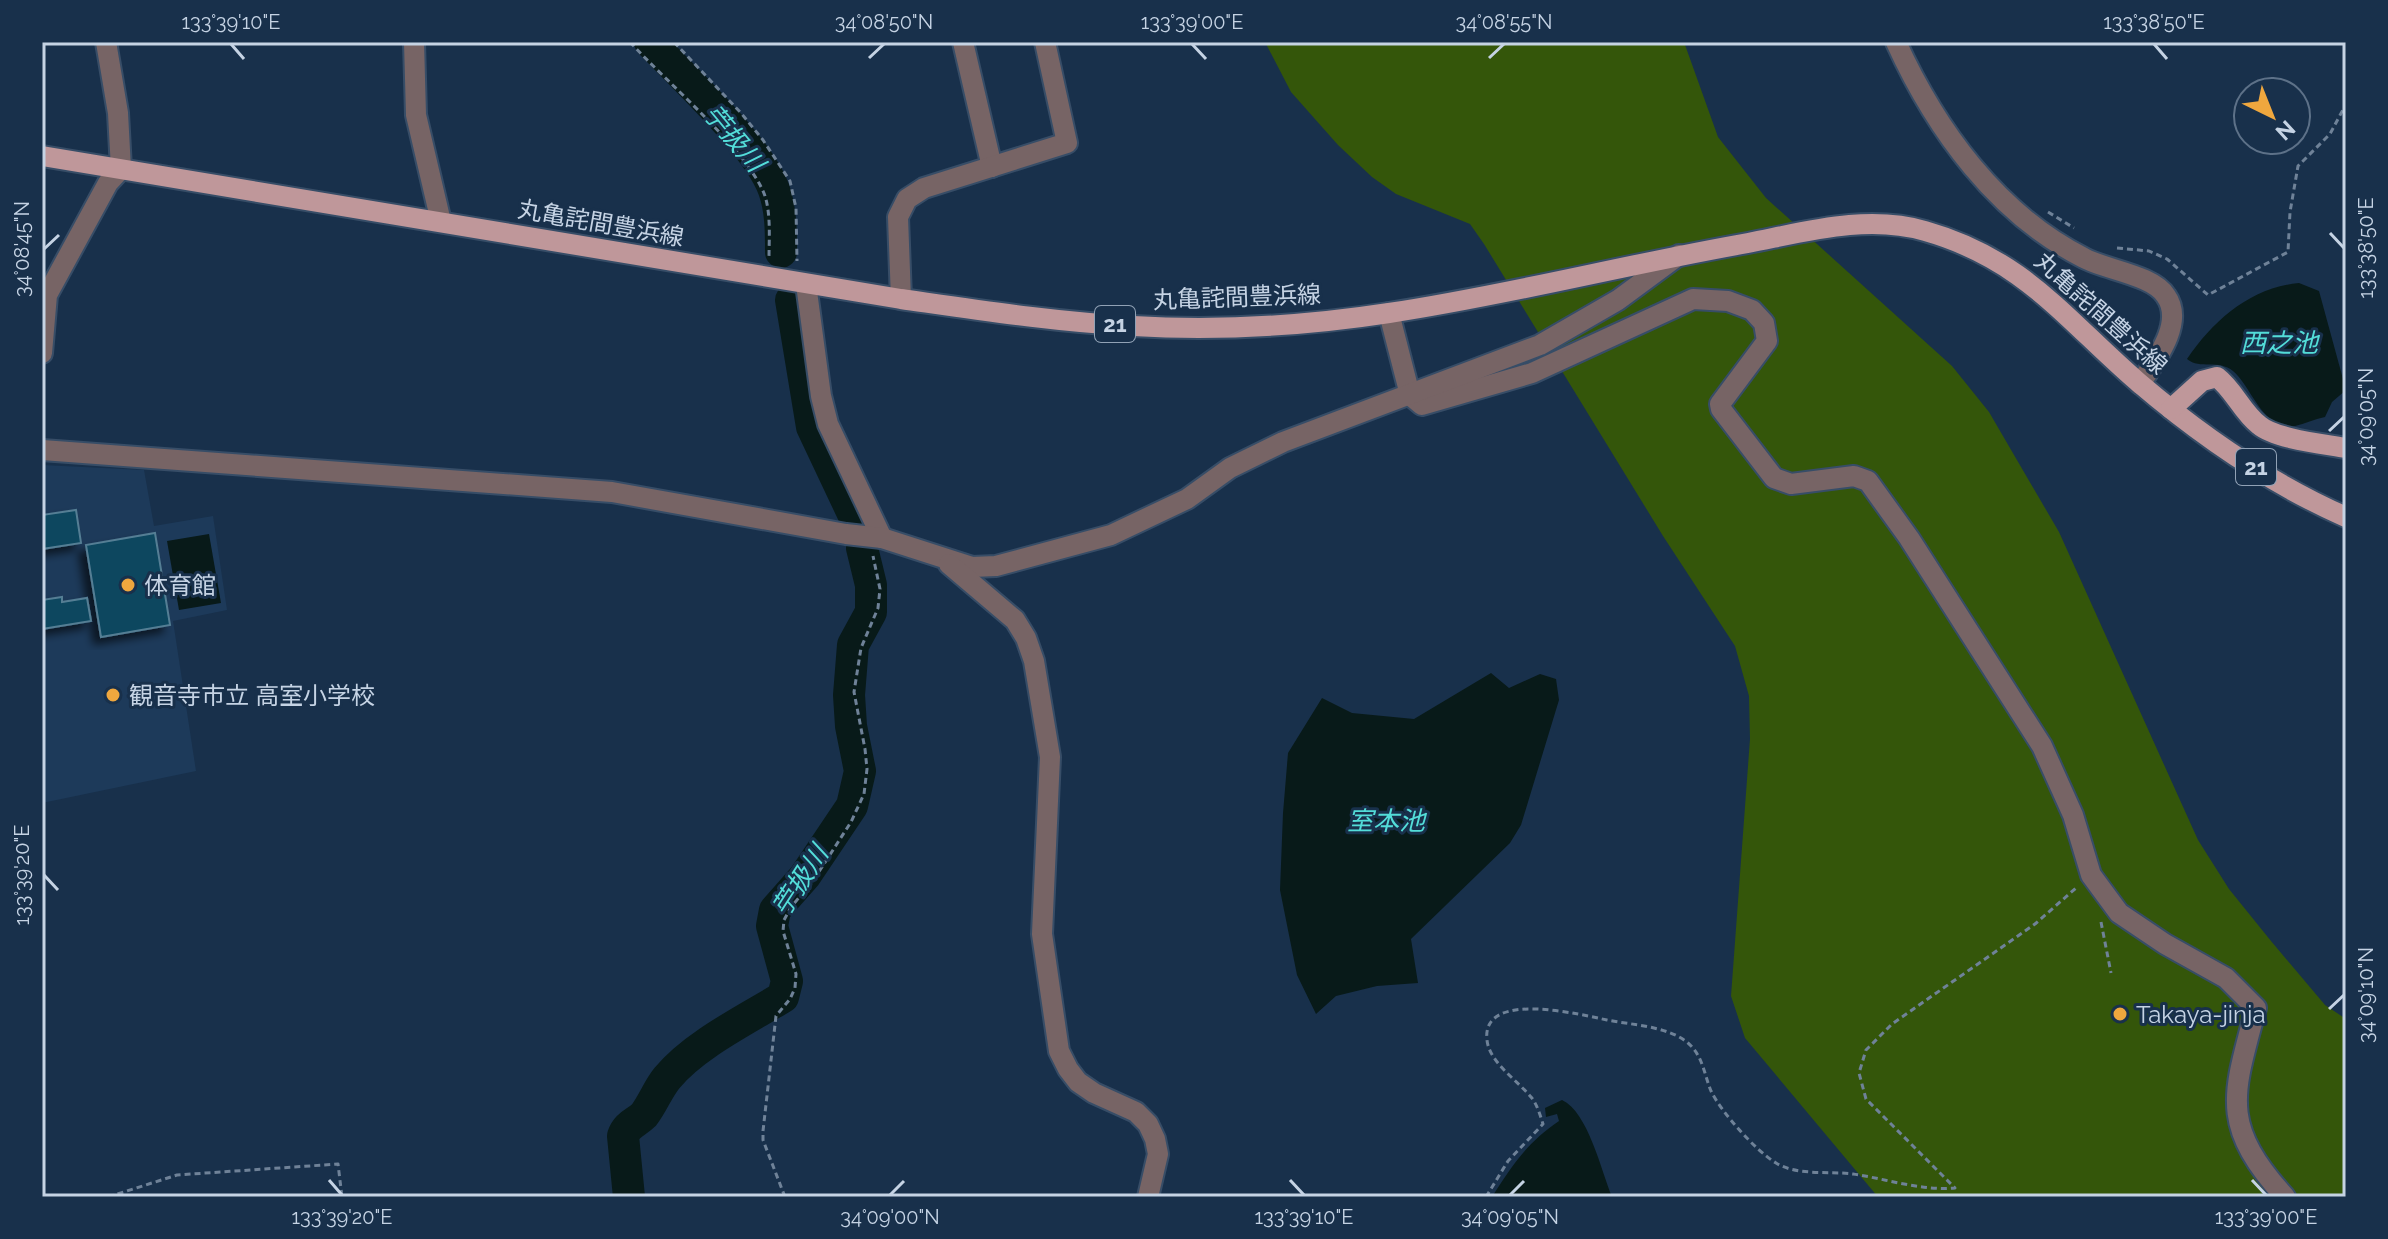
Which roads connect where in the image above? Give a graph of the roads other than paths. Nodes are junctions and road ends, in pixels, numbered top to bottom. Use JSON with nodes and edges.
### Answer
{"nodes":[{"id":1,"x":106,"y":42,"type":"edge"},
{"id":2,"x":414,"y":42,"type":"edge"},
{"id":3,"x":963,"y":42,"type":"edge"},
{"id":4,"x":1045,"y":42,"type":"edge"},
{"id":5,"x":1896,"y":42,"type":"edge"},
{"id":6,"x":42,"y":156,"type":"edge"},
{"id":7,"x":992,"y":167,"type":"junction"},
{"id":8,"x":121,"y":169,"type":"junction"},
{"id":9,"x":441,"y":222,"type":"junction"},
{"id":10,"x":1679,"y":255,"type":"junction"},
{"id":11,"x":806,"y":284,"type":"junction"},
{"id":12,"x":901,"y":299,"type":"junction"},
{"id":13,"x":1389,"y":313,"type":"junction"},
{"id":14,"x":42,"y":353,"type":"edge"},
{"id":15,"x":2140,"y":384,"type":"junction"},
{"id":16,"x":1410,"y":395,"type":"junction"},
{"id":17,"x":2171,"y":409,"type":"junction"},
{"id":18,"x":2346,"y":448,"type":"edge"},
{"id":19,"x":42,"y":450,"type":"edge"},
{"id":20,"x":2346,"y":517,"type":"edge"},
{"id":21,"x":875,"y":537,"type":"junction"},
{"id":22,"x":940,"y":556,"type":"junction"},
{"id":23,"x":1148,"y":1197,"type":"edge"},
{"id":24,"x":2285,"y":1197,"type":"edge"}],
"edges":[{"from":1,"to":8,"type":"street"},
{"from":2,"to":9,"type":"street"},
{"from":3,"to":7,"type":"street"},
{"from":4,"to":7,"type":"street"},
{"from":5,"to":15,"type":"street"},
{"from":6,"to":8,"type":"main road","name":"丸亀詫間豊浜線","number":"21"},
{"from":7,"to":12,"type":"street"},
{"from":8,"to":9,"type":"main road","name":"丸亀詫間豊浜線","number":"21"},
{"from":8,"to":14,"type":"street"},
{"from":9,"to":11,"type":"main road","name":"丸亀詫間豊浜線","number":"21"},
{"from":10,"to":13,"type":"main road","name":"丸亀詫間豊浜線","number":"21"},
{"from":10,"to":15,"type":"main road","name":"丸亀詫間豊浜線","number":"21"},
{"from":10,"to":16,"type":"street"},
{"from":11,"to":12,"type":"main road","name":"丸亀詫間豊浜線","number":"21"},
{"from":11,"to":21,"type":"street"},
{"from":12,"to":13,"type":"main road","name":"丸亀詫間豊浜線","number":"21"},
{"from":13,"to":16,"type":"street"},
{"from":15,"to":17,"type":"main road","name":"丸亀詫間豊浜線","number":"21"},
{"from":16,"to":22,"type":"street"},
{"from":16,"to":24,"type":"street"},
{"from":17,"to":18,"type":"main road"},
{"from":17,"to":20,"type":"main road","name":"丸亀詫間豊浜線","number":"21"},
{"from":19,"to":21,"type":"street"},
{"from":21,"to":22,"type":"street"},
{"from":22,"to":23,"type":"street"}]}
